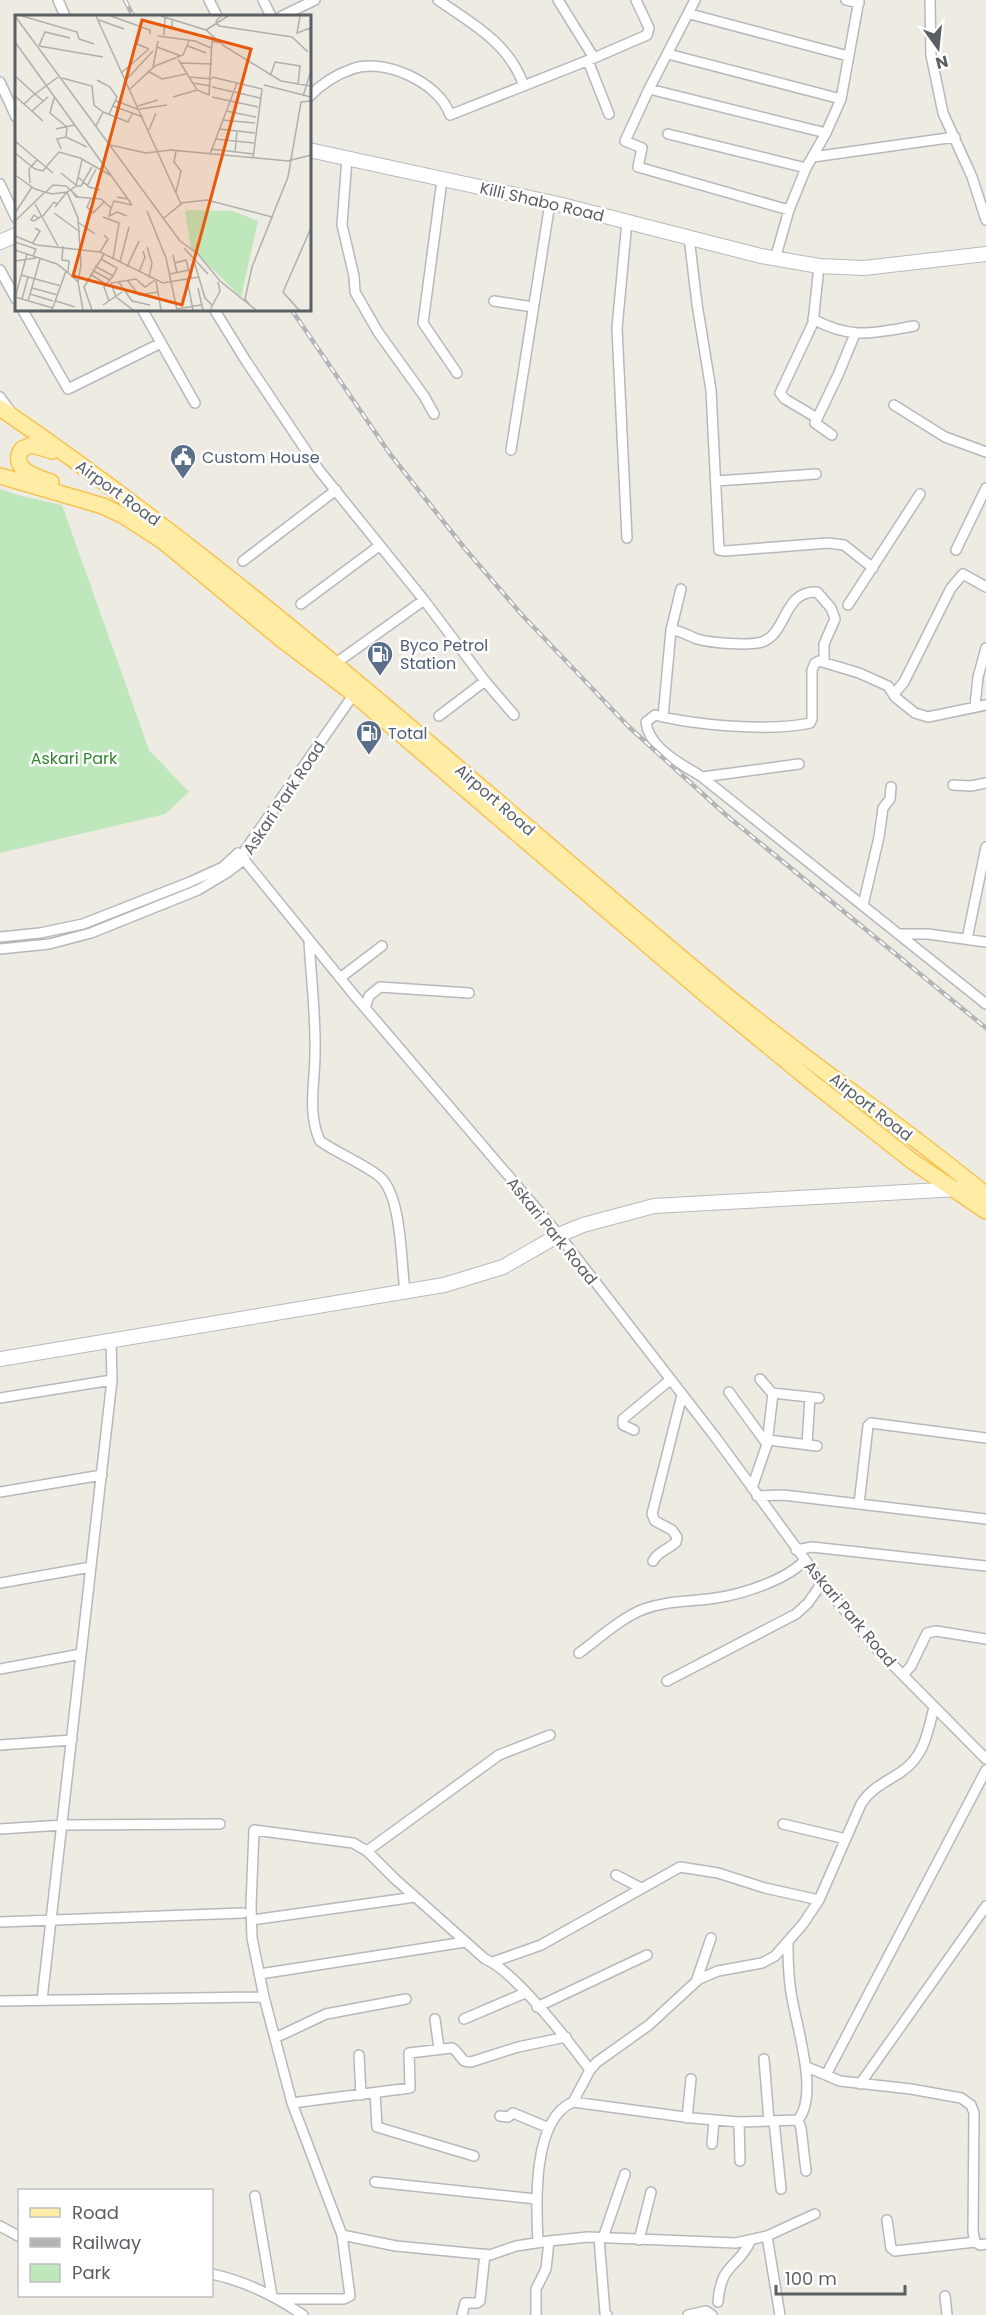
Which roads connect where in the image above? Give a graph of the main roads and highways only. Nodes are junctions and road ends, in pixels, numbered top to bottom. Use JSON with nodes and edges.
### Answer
{"nodes":[{"id":1,"x":0,"y":408,"type":"edge"},
{"id":2,"x":77,"y":462,"type":"junction"},
{"id":3,"x":0,"y":476,"type":"edge"},
{"id":4,"x":96,"y":503,"type":"junction"},
{"id":5,"x":981,"y":1191,"type":"edge"},
{"id":6,"x":986,"y":1211,"type":"edge"}],
"edges":[{"from":1,"to":2,"type":"main road","name":"Airport Road"},
{"from":2,"to":4,"type":"main road"},
{"from":2,"to":5,"type":"main road","name":"Airport Road"},
{"from":3,"to":4,"type":"main road","name":"Airport Road"},
{"from":4,"to":6,"type":"main road","name":"Airport Road"}]}
